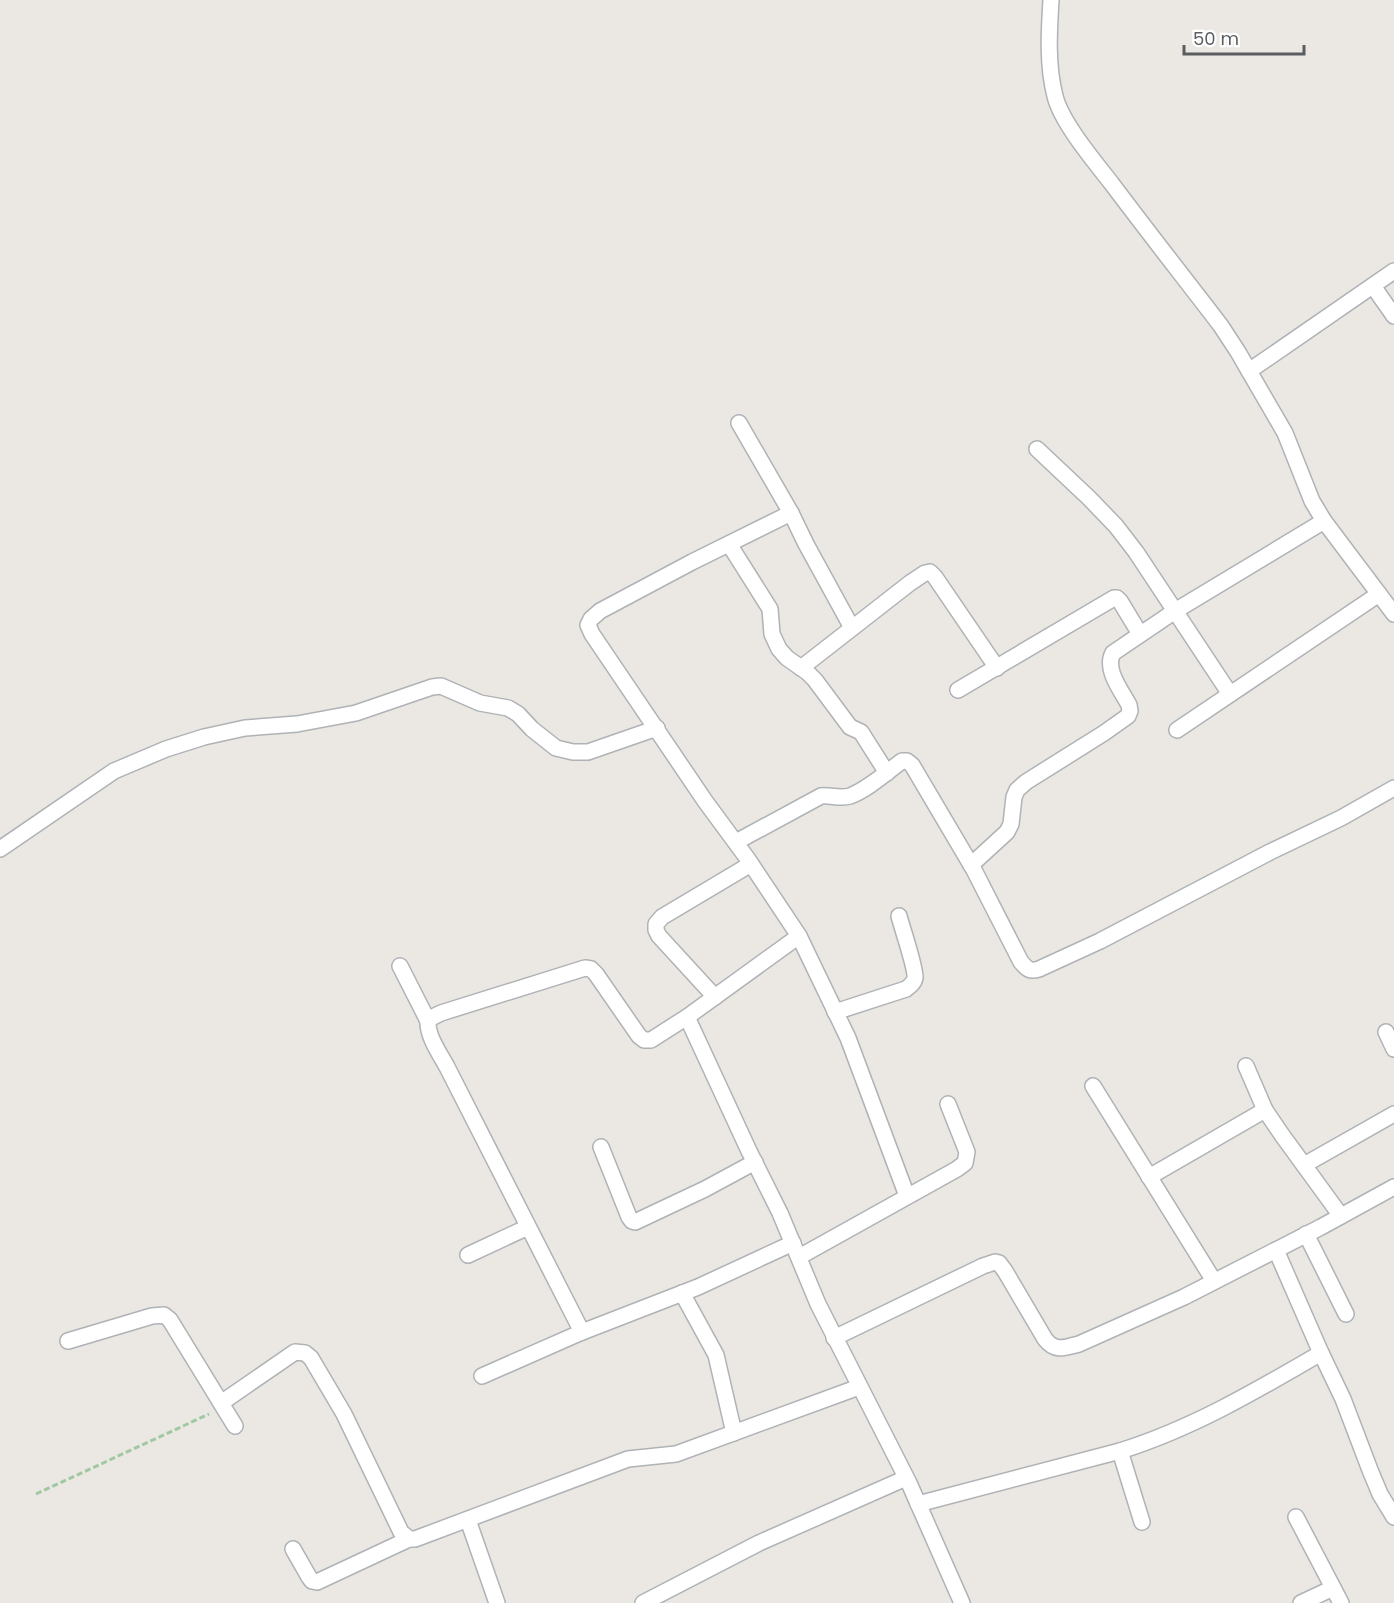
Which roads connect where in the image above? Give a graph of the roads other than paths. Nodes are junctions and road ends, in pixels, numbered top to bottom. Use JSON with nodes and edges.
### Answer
{"nodes":[{"id":1,"x":1051,"y":0,"type":"edge"},
{"id":2,"x":1394,"y":270,"type":"edge"},
{"id":3,"x":1373,"y":286,"type":"junction"},
{"id":4,"x":1394,"y":316,"type":"edge"},
{"id":5,"x":1250,"y":371,"type":"junction"},
{"id":6,"x":739,"y":423,"type":"dead end"},
{"id":7,"x":1037,"y":449,"type":"dead end"},
{"id":8,"x":791,"y":513,"type":"junction"},
{"id":9,"x":1324,"y":521,"type":"junction"},
{"id":10,"x":729,"y":543,"type":"junction"},
{"id":11,"x":1379,"y":594,"type":"junction"},
{"id":12,"x":1174,"y":611,"type":"junction"},
{"id":13,"x":1394,"y":615,"type":"edge"},
{"id":14,"x":852,"y":628,"type":"junction"},
{"id":15,"x":1140,"y":634,"type":"junction"},
{"id":16,"x":801,"y":668,"type":"junction"},
{"id":17,"x":997,"y":668,"type":"junction"},
{"id":18,"x":958,"y":690,"type":"dead end"},
{"id":19,"x":1230,"y":694,"type":"junction"},
{"id":20,"x":657,"y":728,"type":"junction"},
{"id":21,"x":1177,"y":730,"type":"dead end"},
{"id":22,"x":886,"y":773,"type":"junction"},
{"id":23,"x":1394,"y":788,"type":"edge"},
{"id":24,"x":736,"y":842,"type":"junction"},
{"id":25,"x":0,"y":849,"type":"edge"},
{"id":26,"x":751,"y":864,"type":"junction"},
{"id":27,"x":971,"y":865,"type":"junction"},
{"id":28,"x":899,"y":916,"type":"dead end"},
{"id":29,"x":799,"y":936,"type":"junction"},
{"id":30,"x":400,"y":966,"type":"dead end"},
{"id":31,"x":715,"y":997,"type":"junction"},
{"id":32,"x":835,"y":1011,"type":"junction"},
{"id":33,"x":687,"y":1017,"type":"junction"},
{"id":34,"x":428,"y":1021,"type":"junction"},
{"id":35,"x":1386,"y":1032,"type":"dead end"},
{"id":36,"x":1394,"y":1049,"type":"edge"},
{"id":37,"x":1246,"y":1066,"type":"dead end"},
{"id":38,"x":1093,"y":1086,"type":"dead end"},
{"id":39,"x":948,"y":1104,"type":"dead end"},
{"id":40,"x":1265,"y":1110,"type":"junction"},
{"id":41,"x":1394,"y":1114,"type":"edge"},
{"id":42,"x":601,"y":1147,"type":"dead end"},
{"id":43,"x":755,"y":1162,"type":"junction"},
{"id":44,"x":1304,"y":1165,"type":"junction"},
{"id":45,"x":1149,"y":1177,"type":"junction"},
{"id":46,"x":1394,"y":1187,"type":"edge"},
{"id":47,"x":907,"y":1196,"type":"junction"},
{"id":48,"x":1341,"y":1216,"type":"junction"},
{"id":49,"x":528,"y":1227,"type":"junction"},
{"id":50,"x":1306,"y":1234,"type":"junction"},
{"id":51,"x":796,"y":1250,"type":"junction"},
{"id":52,"x":1276,"y":1250,"type":"junction"},
{"id":53,"x":468,"y":1255,"type":"dead end"},
{"id":54,"x":1214,"y":1281,"type":"junction"},
{"id":55,"x":682,"y":1293,"type":"junction"},
{"id":56,"x":1346,"y":1314,"type":"dead end"},
{"id":57,"x":582,"y":1332,"type":"junction"},
{"id":58,"x":834,"y":1338,"type":"junction"},
{"id":59,"x":68,"y":1341,"type":"dead end"},
{"id":60,"x":1321,"y":1353,"type":"junction"},
{"id":61,"x":482,"y":1376,"type":"dead end"},
{"id":62,"x":859,"y":1387,"type":"junction"},
{"id":63,"x":223,"y":1406,"type":"junction"},
{"id":64,"x":235,"y":1426,"type":"dead end"},
{"id":65,"x":734,"y":1433,"type":"junction"},
{"id":66,"x":1120,"y":1451,"type":"junction"},
{"id":67,"x":906,"y":1478,"type":"junction"},
{"id":68,"x":918,"y":1504,"type":"junction"},
{"id":69,"x":1394,"y":1516,"type":"edge"},
{"id":70,"x":1296,"y":1518,"type":"dead end"},
{"id":71,"x":468,"y":1520,"type":"junction"},
{"id":72,"x":1142,"y":1522,"type":"dead end"},
{"id":73,"x":409,"y":1539,"type":"junction"},
{"id":74,"x":293,"y":1549,"type":"dead end"},
{"id":75,"x":1333,"y":1588,"type":"junction"},
{"id":76,"x":497,"y":1603,"type":"edge"},
{"id":77,"x":643,"y":1603,"type":"edge"},
{"id":78,"x":962,"y":1603,"type":"edge"},
{"id":79,"x":1301,"y":1603,"type":"edge"},
{"id":80,"x":1341,"y":1603,"type":"edge"}],
"edges":[{"from":1,"to":5,"type":"street"},
{"from":2,"to":3,"type":"street"},
{"from":3,"to":4,"type":"street"},
{"from":3,"to":5,"type":"street"},
{"from":5,"to":9,"type":"street"},
{"from":6,"to":8,"type":"street"},
{"from":7,"to":12,"type":"street"},
{"from":8,"to":10,"type":"street"},
{"from":8,"to":14,"type":"street"},
{"from":9,"to":11,"type":"street"},
{"from":9,"to":12,"type":"street"},
{"from":10,"to":16,"type":"street"},
{"from":10,"to":20,"type":"street"},
{"from":11,"to":13,"type":"street"},
{"from":11,"to":19,"type":"street"},
{"from":12,"to":15,"type":"street"},
{"from":12,"to":19,"type":"street"},
{"from":14,"to":16,"type":"street"},
{"from":14,"to":17,"type":"street"},
{"from":15,"to":17,"type":"street"},
{"from":15,"to":27,"type":"street"},
{"from":16,"to":22,"type":"street"},
{"from":17,"to":18,"type":"street"},
{"from":19,"to":21,"type":"street"},
{"from":20,"to":24,"type":"street"},
{"from":20,"to":25,"type":"street"},
{"from":22,"to":24,"type":"street"},
{"from":22,"to":27,"type":"street"},
{"from":23,"to":27,"type":"street"},
{"from":24,"to":26,"type":"street"},
{"from":26,"to":29,"type":"street"},
{"from":26,"to":31,"type":"street"},
{"from":28,"to":32,"type":"street"},
{"from":29,"to":31,"type":"street"},
{"from":29,"to":32,"type":"street"},
{"from":30,"to":34,"type":"street"},
{"from":31,"to":33,"type":"street"},
{"from":32,"to":47,"type":"street"},
{"from":33,"to":34,"type":"street"},
{"from":33,"to":43,"type":"street"},
{"from":34,"to":49,"type":"street"},
{"from":35,"to":36,"type":"street"},
{"from":37,"to":40,"type":"street"},
{"from":38,"to":45,"type":"street"},
{"from":39,"to":47,"type":"street"},
{"from":40,"to":44,"type":"street"},
{"from":40,"to":45,"type":"street"},
{"from":41,"to":44,"type":"street"},
{"from":42,"to":43,"type":"street"},
{"from":43,"to":51,"type":"street"},
{"from":44,"to":48,"type":"street"},
{"from":45,"to":54,"type":"street"},
{"from":46,"to":48,"type":"street"},
{"from":47,"to":51,"type":"street"},
{"from":48,"to":50,"type":"street"},
{"from":49,"to":53,"type":"street"},
{"from":49,"to":57,"type":"street"},
{"from":50,"to":52,"type":"street"},
{"from":50,"to":56,"type":"street"},
{"from":51,"to":55,"type":"street"},
{"from":51,"to":58,"type":"street"},
{"from":52,"to":54,"type":"street"},
{"from":52,"to":60,"type":"street"},
{"from":54,"to":58,"type":"street"},
{"from":55,"to":57,"type":"street"},
{"from":55,"to":65,"type":"street"},
{"from":57,"to":61,"type":"street"},
{"from":58,"to":62,"type":"street"},
{"from":59,"to":63,"type":"street"},
{"from":60,"to":66,"type":"street"},
{"from":60,"to":69,"type":"street"},
{"from":62,"to":65,"type":"street"},
{"from":62,"to":67,"type":"street"},
{"from":63,"to":64,"type":"street"},
{"from":63,"to":73,"type":"street"},
{"from":65,"to":71,"type":"street"},
{"from":66,"to":68,"type":"street"},
{"from":66,"to":72,"type":"street"},
{"from":67,"to":68,"type":"street"},
{"from":67,"to":77,"type":"street"},
{"from":68,"to":78,"type":"street"},
{"from":70,"to":75,"type":"street"},
{"from":71,"to":73,"type":"street"},
{"from":71,"to":76,"type":"street"},
{"from":73,"to":74,"type":"street"},
{"from":75,"to":79,"type":"street"},
{"from":75,"to":80,"type":"street"}]}
